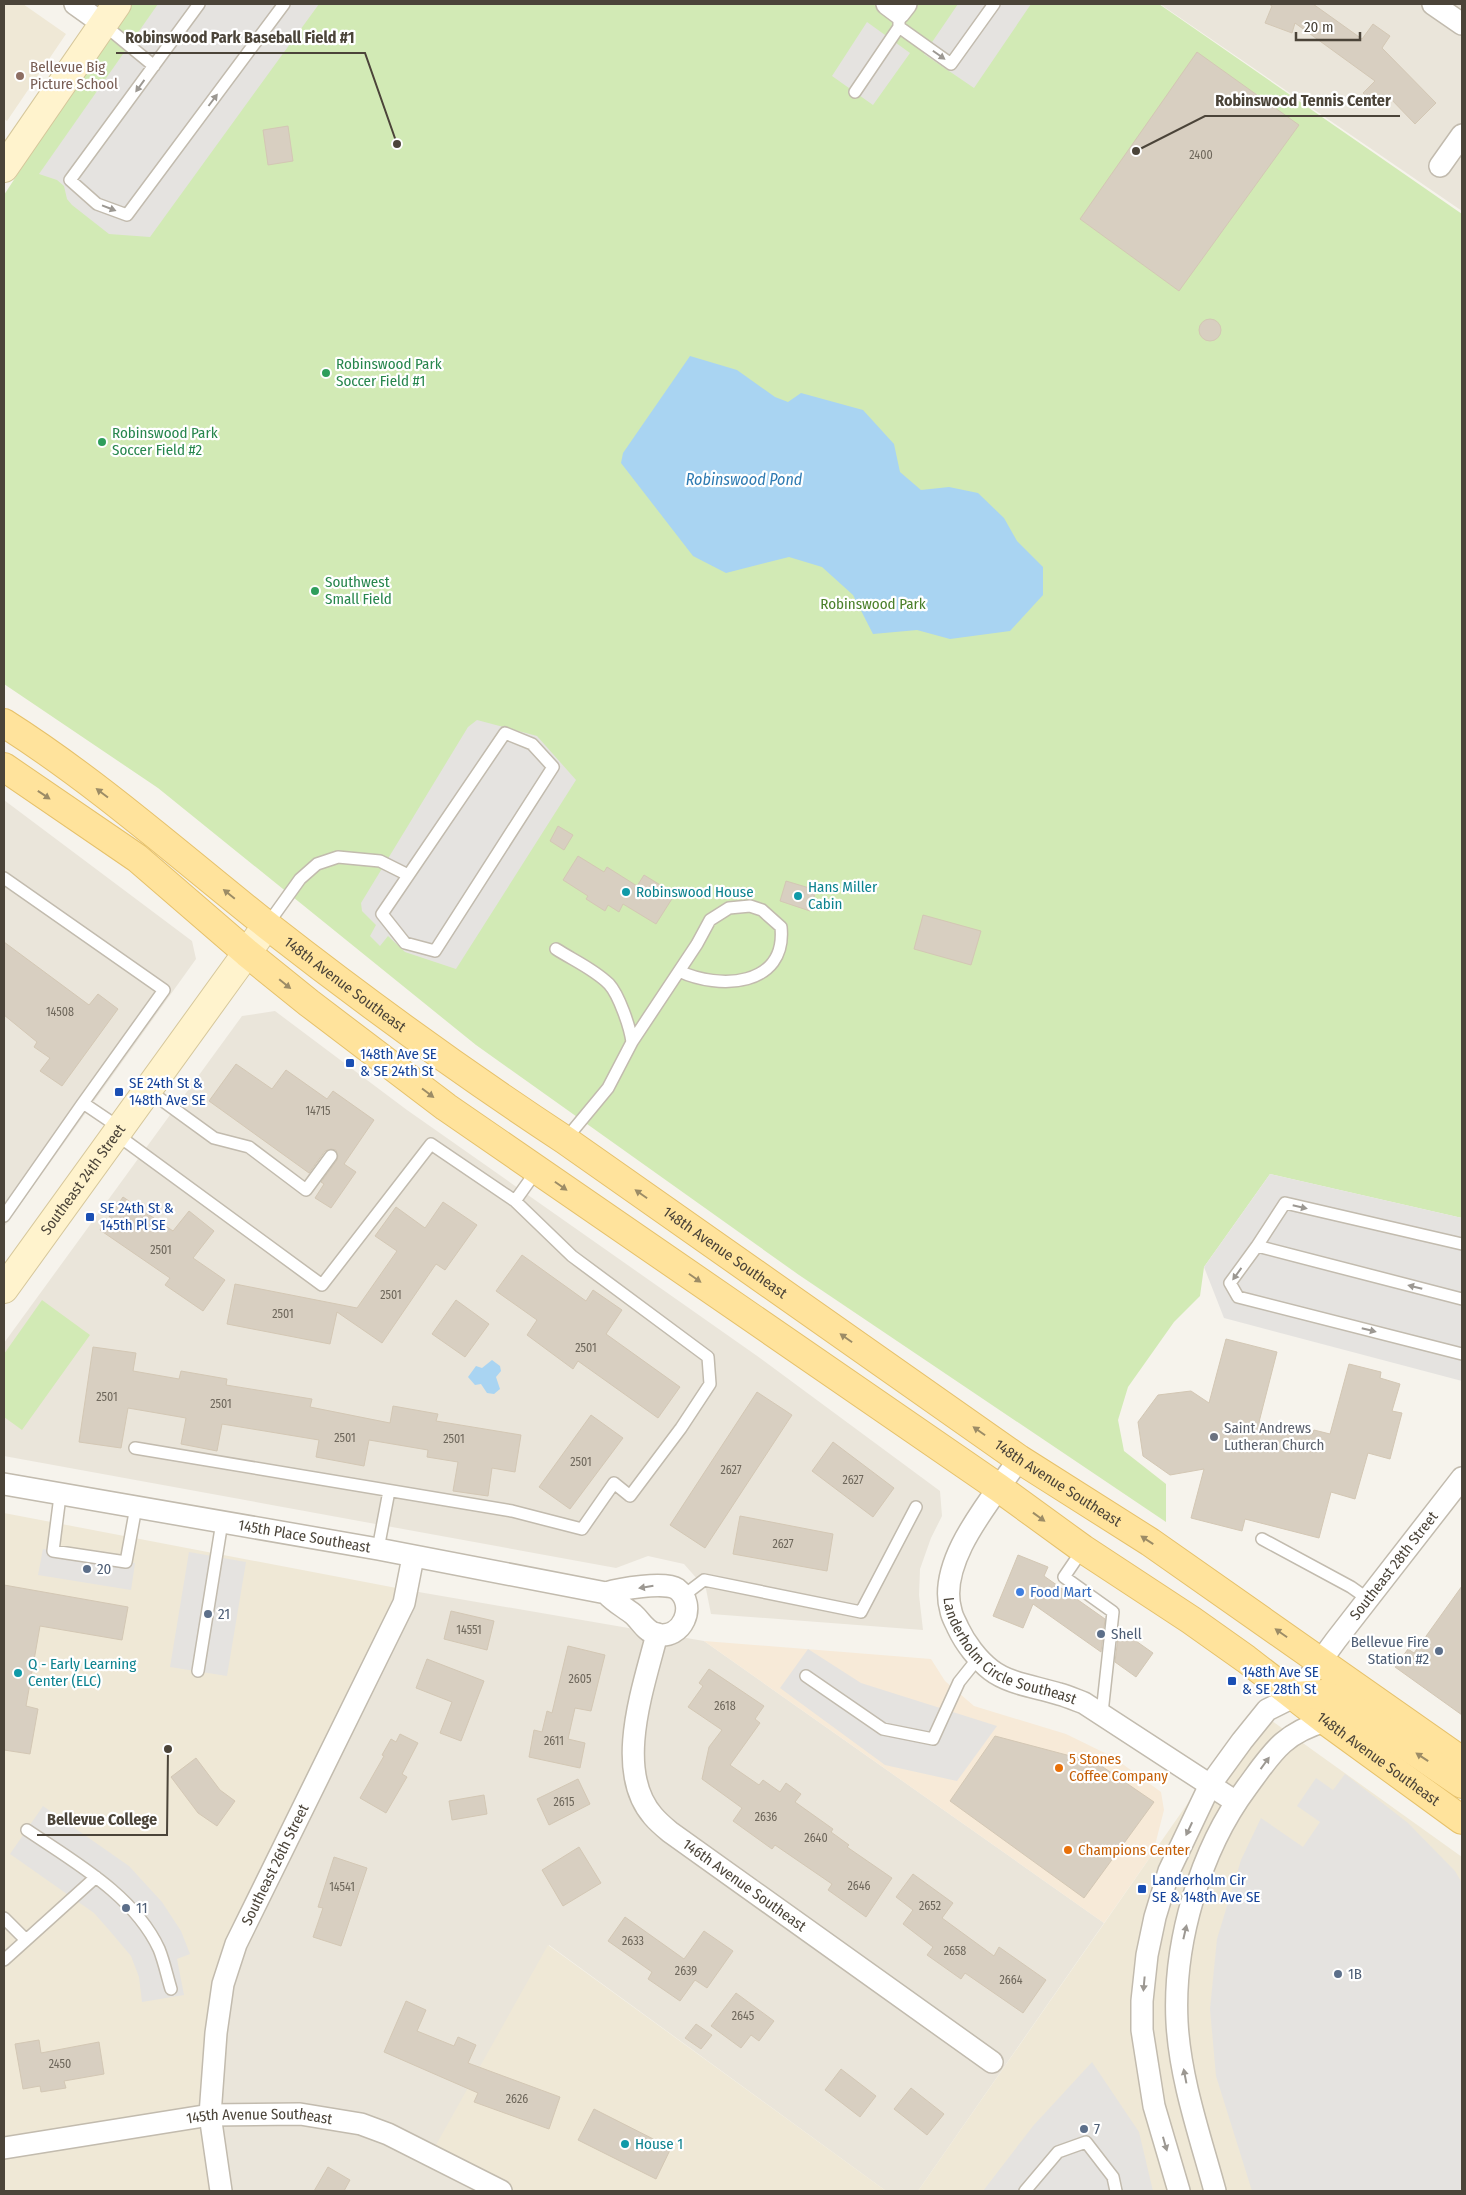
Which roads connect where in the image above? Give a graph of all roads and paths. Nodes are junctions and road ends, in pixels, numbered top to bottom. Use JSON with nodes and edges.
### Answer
{"nodes":[{"id":1,"x":75,"y":4,"type":"edge"},
{"id":2,"x":199,"y":4,"type":"edge"},
{"id":3,"x":284,"y":4,"type":"edge"},
{"id":4,"x":994,"y":4,"type":"edge"},
{"id":5,"x":1433,"y":4,"type":"edge"},
{"id":6,"x":898,"y":12,"type":"edge"},
{"id":7,"x":110,"y":14,"type":"edge"},
{"id":8,"x":1462,"y":24,"type":"edge"},
{"id":9,"x":154,"y":66,"type":"junction"},
{"id":10,"x":855,"y":92,"type":"dead end"},
{"id":11,"x":1462,"y":135,"type":"edge"},
{"id":12,"x":1440,"y":166,"type":"dead end"},
{"id":13,"x":4,"y":168,"type":"edge"},
{"id":14,"x":4,"y":723,"type":"edge"},
{"id":15,"x":4,"y":767,"type":"edge"},
{"id":16,"x":408,"y":875,"type":"junction"},
{"id":17,"x":4,"y":878,"type":"edge"},
{"id":18,"x":267,"y":925,"type":"junction"},
{"id":19,"x":556,"y":949,"type":"dead end"},
{"id":20,"x":247,"y":953,"type":"junction"},
{"id":21,"x":679,"y":971,"type":"junction"},
{"id":22,"x":632,"y":1042,"type":"junction"},
{"id":23,"x":148,"y":1090,"type":"junction"},
{"id":24,"x":83,"y":1103,"type":"junction"},
{"id":25,"x":118,"y":1131,"type":"junction"},
{"id":26,"x":565,"y":1140,"type":"junction"},
{"id":27,"x":331,"y":1156,"type":"dead end"},
{"id":28,"x":537,"y":1170,"type":"junction"},
{"id":29,"x":515,"y":1201,"type":"junction"},
{"id":30,"x":4,"y":1216,"type":"edge"},
{"id":31,"x":1462,"y":1244,"type":"edge"},
{"id":32,"x":1257,"y":1246,"type":"junction"},
{"id":33,"x":4,"y":1288,"type":"edge"},
{"id":34,"x":1462,"y":1300,"type":"edge"},
{"id":35,"x":1462,"y":1354,"type":"edge"},
{"id":36,"x":135,"y":1448,"type":"dead end"},
{"id":37,"x":1019,"y":1459,"type":"junction"},
{"id":38,"x":1462,"y":1478,"type":"edge"},
{"id":39,"x":4,"y":1484,"type":"edge"},
{"id":40,"x":999,"y":1488,"type":"junction"},
{"id":41,"x":389,"y":1491,"type":"junction"},
{"id":42,"x":60,"y":1496,"type":"junction"},
{"id":43,"x":136,"y":1507,"type":"junction"},
{"id":44,"x":916,"y":1507,"type":"dead end"},
{"id":45,"x":222,"y":1522,"type":"junction"},
{"id":46,"x":1262,"y":1539,"type":"dead end"},
{"id":47,"x":378,"y":1549,"type":"junction"},
{"id":48,"x":1083,"y":1549,"type":"junction"},
{"id":49,"x":413,"y":1557,"type":"junction"},
{"id":50,"x":606,"y":1593,"type":"junction"},
{"id":51,"x":683,"y":1596,"type":"junction"},
{"id":52,"x":1368,"y":1599,"type":"junction"},
{"id":53,"x":657,"y":1634,"type":"junction"},
{"id":54,"x":979,"y":1657,"type":"junction"},
{"id":55,"x":1321,"y":1661,"type":"junction"},
{"id":56,"x":198,"y":1671,"type":"dead end"},
{"id":57,"x":806,"y":1676,"type":"dead end"},
{"id":58,"x":1295,"y":1696,"type":"junction"},
{"id":59,"x":1102,"y":1713,"type":"junction"},
{"id":60,"x":1326,"y":1721,"type":"junction"},
{"id":61,"x":1462,"y":1761,"type":"edge"},
{"id":62,"x":1462,"y":1784,"type":"edge"},
{"id":63,"x":1210,"y":1785,"type":"junction"},
{"id":64,"x":1236,"y":1802,"type":"junction"},
{"id":65,"x":1462,"y":1820,"type":"edge"},
{"id":66,"x":27,"y":1830,"type":"dead end"},
{"id":67,"x":96,"y":1877,"type":"junction"},
{"id":68,"x":4,"y":1918,"type":"edge"},
{"id":69,"x":26,"y":1940,"type":"junction"},
{"id":70,"x":4,"y":1960,"type":"edge"},
{"id":71,"x":171,"y":1989,"type":"dead end"},
{"id":72,"x":992,"y":2062,"type":"dead end"},
{"id":73,"x":210,"y":2115,"type":"junction"},
{"id":74,"x":4,"y":2148,"type":"edge"},
{"id":75,"x":221,"y":2191,"type":"edge"},
{"id":76,"x":501,"y":2191,"type":"edge"},
{"id":77,"x":1025,"y":2191,"type":"edge"},
{"id":78,"x":1116,"y":2191,"type":"edge"},
{"id":79,"x":1179,"y":2191,"type":"edge"},
{"id":80,"x":1214,"y":2191,"type":"edge"}],
"edges":[{"from":1,"to":7,"type":"street"},
{"from":2,"to":9,"type":"lane"},
{"from":9,"to":3,"type":"lane","one_way":true},
{"from":6,"to":4,"type":"lane","one_way":true},
{"from":5,"to":8,"type":"street"},
{"from":6,"to":10,"type":"lane"},
{"from":7,"to":9,"type":"lane"},
{"from":7,"to":13,"type":"street"},
{"from":11,"to":12,"type":"street"},
{"from":18,"to":14,"type":"main road","name":"148th Avenue Southeast","one_way":true},
{"from":15,"to":20,"type":"main road","name":"148th Avenue Southeast","one_way":true},
{"from":16,"to":16,"type":"lane"},
{"from":16,"to":18,"type":"lane"},
{"from":17,"to":24,"type":"lane"},
{"from":18,"to":20,"type":"street","name":"Southeast 24th Street"},
{"from":18,"to":26,"type":"main road","name":"148th Avenue Southeast"},
{"from":19,"to":22,"type":"lane"},
{"from":20,"to":23,"type":"street","name":"Southeast 24th Street"},
{"from":20,"to":28,"type":"main road","name":"148th Avenue Southeast","one_way":true},
{"from":21,"to":21,"type":"lane"},
{"from":21,"to":22,"type":"lane"},
{"from":22,"to":26,"type":"lane"},
{"from":23,"to":25,"type":"street","name":"Southeast 24th Street"},
{"from":23,"to":27,"type":"lane"},
{"from":24,"to":25,"type":"lane"},
{"from":24,"to":30,"type":"lane"},
{"from":25,"to":29,"type":"lane"},
{"from":25,"to":33,"type":"street","name":"Southeast 24th Street"},
{"from":37,"to":26,"type":"main road","name":"148th Avenue Southeast","one_way":true},
{"from":28,"to":29,"type":"lane"},
{"from":28,"to":40,"type":"main road","name":"148th Avenue Southeast","one_way":true},
{"from":29,"to":41,"type":"lane"},
{"from":32,"to":31,"type":"lane","one_way":true},
{"from":34,"to":32,"type":"lane","one_way":true},
{"from":32,"to":35,"type":"lane","one_way":true},
{"from":36,"to":41,"type":"lane"},
{"from":37,"to":40,"type":"street","name":"Landerholm Circle Southeast"},
{"from":55,"to":37,"type":"main road","name":"148th Avenue Southeast","one_way":true},
{"from":38,"to":52,"type":"street","name":"Southeast 28th Street"},
{"from":39,"to":42,"type":"street","name":"145th Place Southeast"},
{"from":40,"to":48,"type":"main road","name":"148th Avenue Southeast","one_way":true},
{"from":40,"to":54,"type":"street","name":"Landerholm Circle Southeast"},
{"from":41,"to":47,"type":"lane"},
{"from":42,"to":43,"type":"street","name":"145th Place Southeast"},
{"from":42,"to":43,"type":"lane"},
{"from":43,"to":45,"type":"street","name":"145th Place Southeast"},
{"from":44,"to":51,"type":"lane"},
{"from":45,"to":47,"type":"street","name":"145th Place Southeast"},
{"from":45,"to":56,"type":"lane"},
{"from":46,"to":52,"type":"lane"},
{"from":47,"to":49,"type":"street","name":"145th Place Southeast"},
{"from":48,"to":58,"type":"main road","name":"148th Avenue Southeast"},
{"from":48,"to":59,"type":"lane"},
{"from":49,"to":50,"type":"street","name":"145th Place Southeast"},
{"from":49,"to":73,"type":"street","name":"Southeast 26th Street"},
{"from":51,"to":50,"type":"street","one_way":true},
{"from":50,"to":53,"type":"street"},
{"from":51,"to":53,"type":"street"},
{"from":52,"to":55,"type":"street","name":"Southeast 28th Street"},
{"from":53,"to":72,"type":"street","name":"146th Avenue Southeast"},
{"from":54,"to":57,"type":"lane"},
{"from":54,"to":59,"type":"street","name":"Landerholm Circle Southeast"},
{"from":55,"to":58,"type":"street","name":"Southeast 28th Street"},
{"from":55,"to":61,"type":"main road","name":"148th Avenue Southeast"},
{"from":58,"to":60,"type":"main road","name":"148th Avenue Southeast"},
{"from":62,"to":58,"type":"main road","name":"148th Avenue Southeast","one_way":true},
{"from":58,"to":63,"type":"street","name":"Southeast 28th Street"},
{"from":59,"to":63,"type":"street","name":"Landerholm Circle Southeast"},
{"from":64,"to":60,"type":"street","one_way":true},
{"from":60,"to":65,"type":"main road","name":"148th Avenue Southeast"},
{"from":63,"to":64,"type":"street","name":"Landerholm Circle Southeast"},
{"from":63,"to":79,"type":"street","one_way":true},
{"from":80,"to":64,"type":"street","one_way":true},
{"from":66,"to":67,"type":"lane"},
{"from":67,"to":69,"type":"lane"},
{"from":67,"to":71,"type":"lane"},
{"from":68,"to":69,"type":"lane"},
{"from":69,"to":70,"type":"lane"},
{"from":73,"to":74,"type":"street","name":"145th Avenue Southeast"},
{"from":73,"to":75,"type":"street","name":"Southeast 26th Street"},
{"from":73,"to":76,"type":"street","name":"145th Avenue Southeast"},
{"from":77,"to":78,"type":"lane"}]}
